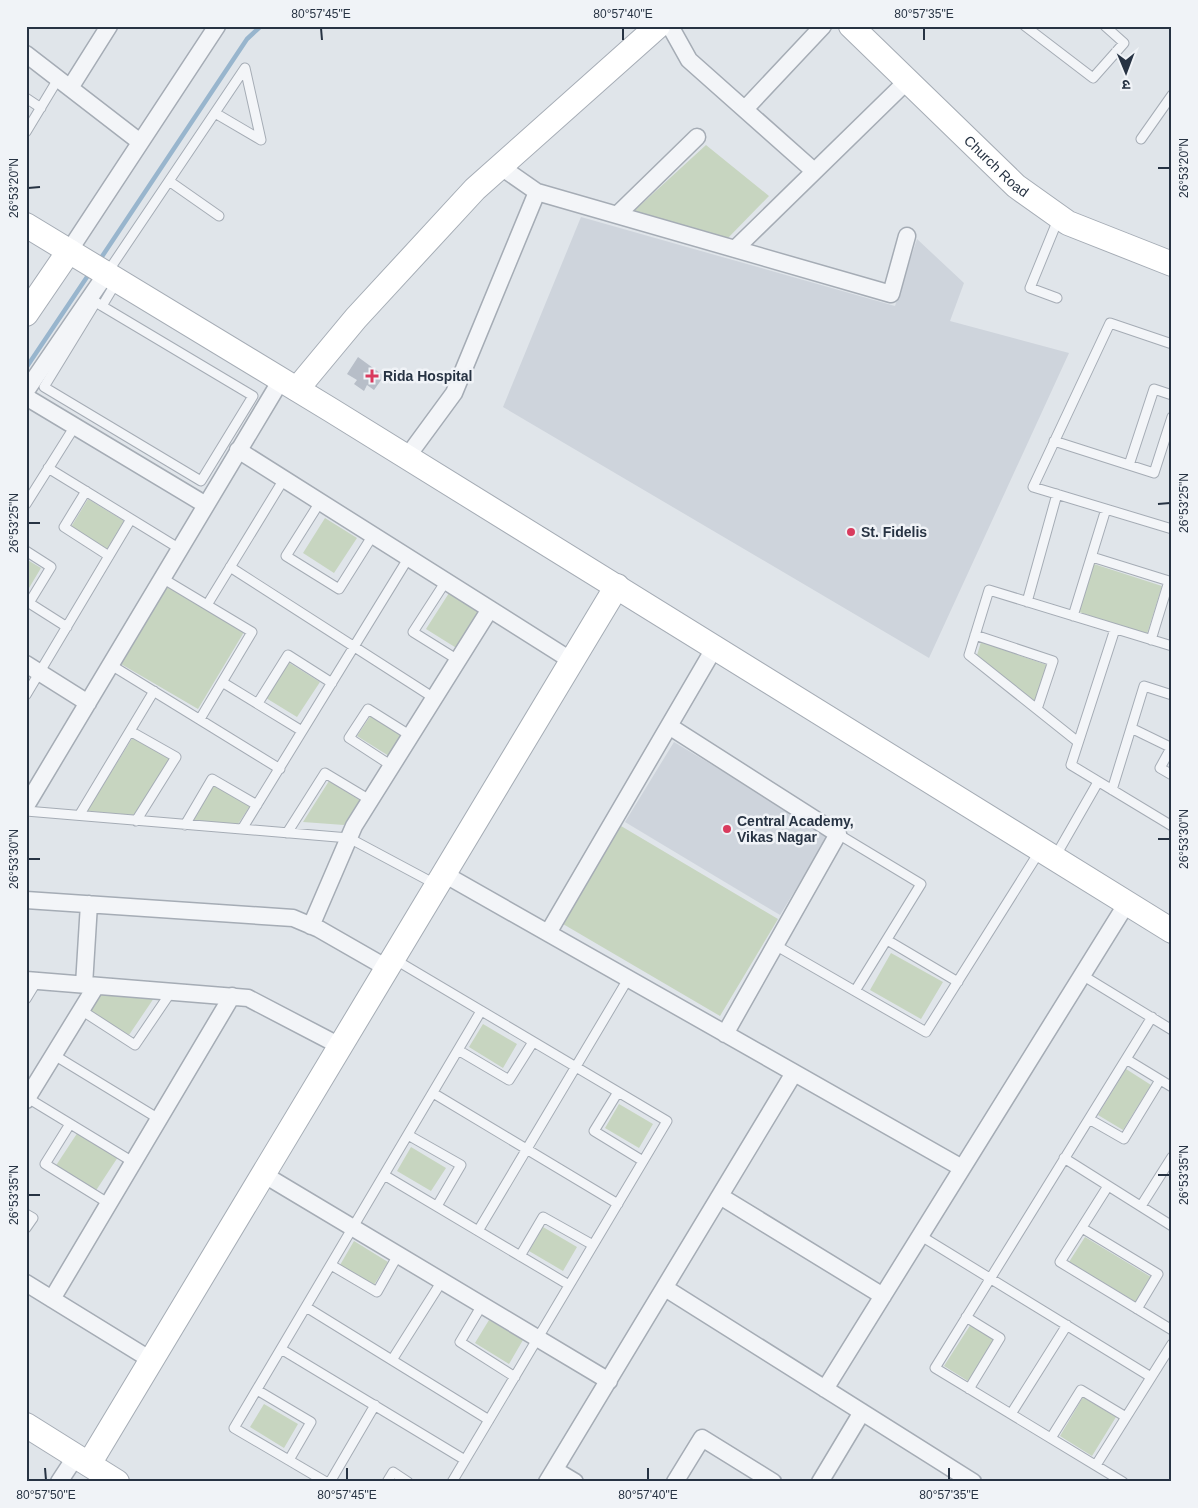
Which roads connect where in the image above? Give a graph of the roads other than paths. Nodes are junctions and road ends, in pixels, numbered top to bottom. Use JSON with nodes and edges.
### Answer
{"nodes":[{"id":1,"x":109,"y":26,"type":"edge"},
{"id":2,"x":217,"y":26,"type":"edge"},
{"id":3,"x":658,"y":26,"type":"edge"},
{"id":4,"x":670,"y":26,"type":"edge"},
{"id":5,"x":823,"y":26,"type":"edge"},
{"id":6,"x":851,"y":26,"type":"edge"},
{"id":7,"x":1025,"y":26,"type":"edge"},
{"id":8,"x":1105,"y":26,"type":"edge"},
{"id":9,"x":26,"y":54,"type":"edge"},
{"id":10,"x":907,"y":81,"type":"junction"},
{"id":11,"x":64,"y":83,"type":"junction"},
{"id":12,"x":1172,"y":95,"type":"edge"},
{"id":13,"x":26,"y":98,"type":"edge"},
{"id":14,"x":41,"y":108,"type":"junction"},
{"id":15,"x":744,"y":109,"type":"junction"},
{"id":16,"x":214,"y":114,"type":"junction"},
{"id":17,"x":26,"y":132,"type":"edge"},
{"id":18,"x":697,"y":138,"type":"dead end"},
{"id":19,"x":1141,"y":139,"type":"dead end"},
{"id":20,"x":140,"y":142,"type":"junction"},
{"id":21,"x":501,"y":167,"type":"junction"},
{"id":22,"x":814,"y":171,"type":"junction"},
{"id":23,"x":169,"y":181,"type":"junction"},
{"id":24,"x":537,"y":192,"type":"junction"},
{"id":25,"x":618,"y":214,"type":"junction"},
{"id":26,"x":219,"y":216,"type":"dead end"},
{"id":27,"x":1059,"y":216,"type":"junction"},
{"id":28,"x":26,"y":225,"type":"edge"},
{"id":29,"x":907,"y":236,"type":"dead end"},
{"id":30,"x":735,"y":248,"type":"junction"},
{"id":31,"x":1172,"y":264,"type":"edge"},
{"id":32,"x":96,"y":267,"type":"junction"},
{"id":33,"x":1057,"y":298,"type":"dead end"},
{"id":34,"x":102,"y":306,"type":"junction"},
{"id":35,"x":26,"y":314,"type":"edge"},
{"id":36,"x":1172,"y":344,"type":"edge"},
{"id":37,"x":288,"y":384,"type":"junction"},
{"id":38,"x":26,"y":391,"type":"edge"},
{"id":39,"x":1172,"y":395,"type":"edge"},
{"id":40,"x":26,"y":397,"type":"edge"},
{"id":41,"x":1172,"y":418,"type":"edge"},
{"id":42,"x":74,"y":426,"type":"junction"},
{"id":43,"x":1054,"y":442,"type":"junction"},
{"id":44,"x":238,"y":450,"type":"junction"},
{"id":45,"x":407,"y":457,"type":"junction"},
{"id":46,"x":1129,"y":465,"type":"junction"},
{"id":47,"x":48,"y":468,"type":"junction"},
{"id":48,"x":284,"y":479,"type":"junction"},
{"id":49,"x":86,"y":491,"type":"junction"},
{"id":50,"x":1057,"y":494,"type":"junction"},
{"id":51,"x":320,"y":502,"type":"junction"},
{"id":52,"x":26,"y":504,"type":"edge"},
{"id":53,"x":206,"y":505,"type":"junction"},
{"id":54,"x":1106,"y":509,"type":"junction"},
{"id":55,"x":131,"y":519,"type":"junction"},
{"id":56,"x":1172,"y":529,"type":"edge"},
{"id":57,"x":373,"y":535,"type":"junction"},
{"id":58,"x":180,"y":549,"type":"junction"},
{"id":59,"x":26,"y":551,"type":"edge"},
{"id":60,"x":109,"y":556,"type":"junction"},
{"id":61,"x":408,"y":557,"type":"junction"},
{"id":62,"x":1092,"y":557,"type":"junction"},
{"id":63,"x":230,"y":567,"type":"junction"},
{"id":64,"x":162,"y":578,"type":"junction"},
{"id":65,"x":446,"y":581,"type":"junction"},
{"id":66,"x":616,"y":586,"type":"junction"},
{"id":67,"x":28,"y":602,"type":"edge"},
{"id":68,"x":1027,"y":602,"type":"junction"},
{"id":69,"x":207,"y":605,"type":"junction"},
{"id":70,"x":490,"y":609,"type":"junction"},
{"id":71,"x":1073,"y":616,"type":"junction"},
{"id":72,"x":67,"y":627,"type":"junction"},
{"id":73,"x":1115,"y":629,"type":"junction"},
{"id":74,"x":975,"y":635,"type":"junction"},
{"id":75,"x":1151,"y":640,"type":"junction"},
{"id":76,"x":1172,"y":646,"type":"edge"},
{"id":77,"x":354,"y":647,"type":"junction"},
{"id":78,"x":715,"y":647,"type":"junction"},
{"id":79,"x":458,"y":660,"type":"junction"},
{"id":80,"x":572,"y":661,"type":"junction"},
{"id":81,"x":111,"y":665,"type":"junction"},
{"id":82,"x":33,"y":668,"type":"edge"},
{"id":83,"x":222,"y":682,"type":"junction"},
{"id":84,"x":332,"y":683,"type":"junction"},
{"id":85,"x":154,"y":691,"type":"junction"},
{"id":86,"x":1172,"y":694,"type":"edge"},
{"id":87,"x":26,"y":695,"type":"edge"},
{"id":88,"x":434,"y":698,"type":"junction"},
{"id":89,"x":88,"y":702,"type":"junction"},
{"id":90,"x":258,"y":704,"type":"junction"},
{"id":91,"x":1037,"y":709,"type":"junction"},
{"id":92,"x":200,"y":719,"type":"junction"},
{"id":93,"x":669,"y":726,"type":"junction"},
{"id":94,"x":1132,"y":728,"type":"junction"},
{"id":95,"x":130,"y":731,"type":"junction"},
{"id":96,"x":302,"y":731,"type":"junction"},
{"id":97,"x":410,"y":736,"type":"junction"},
{"id":98,"x":1078,"y":742,"type":"junction"},
{"id":99,"x":1171,"y":748,"type":"edge"},
{"id":100,"x":392,"y":766,"type":"junction"},
{"id":101,"x":280,"y":769,"type":"junction"},
{"id":102,"x":1172,"y":775,"type":"edge"},
{"id":103,"x":1098,"y":782,"type":"junction"},
{"id":104,"x":1112,"y":790,"type":"junction"},
{"id":105,"x":370,"y":800,"type":"junction"},
{"id":106,"x":26,"y":806,"type":"edge"},
{"id":107,"x":257,"y":806,"type":"junction"},
{"id":108,"x":26,"y":811,"type":"edge"},
{"id":109,"x":80,"y":814,"type":"junction"},
{"id":110,"x":136,"y":821,"type":"junction"},
{"id":111,"x":185,"y":825,"type":"junction"},
{"id":112,"x":1172,"y":826,"type":"edge"},
{"id":113,"x":242,"y":830,"type":"junction"},
{"id":114,"x":287,"y":833,"type":"junction"},
{"id":115,"x":838,"y":834,"type":"junction"},
{"id":116,"x":349,"y":838,"type":"junction"},
{"id":117,"x":1048,"y":854,"type":"junction"},
{"id":118,"x":440,"y":880,"type":"junction"},
{"id":119,"x":26,"y":900,"type":"edge"},
{"id":120,"x":1127,"y":903,"type":"junction"},
{"id":121,"x":89,"y":904,"type":"junction"},
{"id":122,"x":311,"y":926,"type":"junction"},
{"id":123,"x":1172,"y":931,"type":"edge"},
{"id":124,"x":548,"y":933,"type":"junction"},
{"id":125,"x":887,"y":940,"type":"junction"},
{"id":126,"x":775,"y":945,"type":"junction"},
{"id":127,"x":390,"y":963,"type":"junction"},
{"id":128,"x":1082,"y":975,"type":"junction"},
{"id":129,"x":628,"y":979,"type":"junction"},
{"id":130,"x":32,"y":980,"type":"edge"},
{"id":131,"x":958,"y":982,"type":"junction"},
{"id":132,"x":90,"y":985,"type":"junction"},
{"id":133,"x":855,"y":991,"type":"junction"},
{"id":134,"x":171,"y":992,"type":"junction"},
{"id":135,"x":232,"y":996,"type":"junction"},
{"id":136,"x":26,"y":999,"type":"edge"},
{"id":137,"x":81,"y":1010,"type":"junction"},
{"id":138,"x":481,"y":1011,"type":"junction"},
{"id":139,"x":1152,"y":1017,"type":"junction"},
{"id":140,"x":1172,"y":1030,"type":"edge"},
{"id":141,"x":725,"y":1034,"type":"junction"},
{"id":142,"x":533,"y":1042,"type":"junction"},
{"id":143,"x":340,"y":1046,"type":"junction"},
{"id":144,"x":458,"y":1050,"type":"junction"},
{"id":145,"x":54,"y":1055,"type":"junction"},
{"id":146,"x":1126,"y":1059,"type":"junction"},
{"id":147,"x":576,"y":1067,"type":"junction"},
{"id":148,"x":794,"y":1073,"type":"junction"},
{"id":149,"x":1160,"y":1080,"type":"junction"},
{"id":150,"x":1172,"y":1087,"type":"edge"},
{"id":151,"x":618,"y":1092,"type":"junction"},
{"id":152,"x":433,"y":1093,"type":"junction"},
{"id":153,"x":27,"y":1098,"type":"edge"},
{"id":154,"x":159,"y":1119,"type":"junction"},
{"id":155,"x":1089,"y":1119,"type":"junction"},
{"id":156,"x":70,"y":1124,"type":"junction"},
{"id":157,"x":408,"y":1135,"type":"junction"},
{"id":158,"x":527,"y":1150,"type":"junction"},
{"id":159,"x":1172,"y":1157,"type":"edge"},
{"id":160,"x":1064,"y":1158,"type":"junction"},
{"id":161,"x":643,"y":1161,"type":"junction"},
{"id":162,"x":133,"y":1162,"type":"junction"},
{"id":163,"x":962,"y":1168,"type":"junction"},
{"id":164,"x":263,"y":1174,"type":"junction"},
{"id":165,"x":384,"y":1175,"type":"junction"},
{"id":166,"x":1108,"y":1186,"type":"junction"},
{"id":167,"x":720,"y":1196,"type":"junction"},
{"id":168,"x":108,"y":1203,"type":"junction"},
{"id":169,"x":618,"y":1204,"type":"junction"},
{"id":170,"x":436,"y":1206,"type":"junction"},
{"id":171,"x":1141,"y":1206,"type":"junction"},
{"id":172,"x":26,"y":1214,"type":"edge"},
{"id":173,"x":1172,"y":1226,"type":"edge"},
{"id":174,"x":26,"y":1228,"type":"edge"},
{"id":175,"x":353,"y":1228,"type":"junction"},
{"id":176,"x":1082,"y":1228,"type":"junction"},
{"id":177,"x":478,"y":1231,"type":"junction"},
{"id":178,"x":920,"y":1236,"type":"junction"},
{"id":179,"x":593,"y":1245,"type":"junction"},
{"id":180,"x":398,"y":1255,"type":"junction"},
{"id":181,"x":520,"y":1256,"type":"junction"},
{"id":182,"x":331,"y":1265,"type":"junction"},
{"id":183,"x":990,"y":1278,"type":"junction"},
{"id":184,"x":442,"y":1281,"type":"junction"},
{"id":185,"x":26,"y":1283,"type":"edge"},
{"id":186,"x":569,"y":1285,"type":"junction"},
{"id":187,"x":665,"y":1288,"type":"junction"},
{"id":188,"x":883,"y":1296,"type":"junction"},
{"id":189,"x":52,"y":1299,"type":"junction"},
{"id":190,"x":482,"y":1305,"type":"junction"},
{"id":191,"x":306,"y":1307,"type":"junction"},
{"id":192,"x":1137,"y":1309,"type":"junction"},
{"id":193,"x":966,"y":1317,"type":"junction"},
{"id":194,"x":1067,"y":1325,"type":"junction"},
{"id":195,"x":1172,"y":1330,"type":"edge"},
{"id":196,"x":538,"y":1338,"type":"junction"},
{"id":197,"x":1172,"y":1344,"type":"edge"},
{"id":198,"x":281,"y":1349,"type":"junction"},
{"id":199,"x":151,"y":1360,"type":"junction"},
{"id":200,"x":392,"y":1360,"type":"junction"},
{"id":201,"x":515,"y":1377,"type":"junction"},
{"id":202,"x":1151,"y":1377,"type":"junction"},
{"id":203,"x":609,"y":1381,"type":"junction"},
{"id":204,"x":825,"y":1389,"type":"junction"},
{"id":205,"x":969,"y":1389,"type":"junction"},
{"id":206,"x":256,"y":1390,"type":"junction"},
{"id":207,"x":375,"y":1405,"type":"junction"},
{"id":208,"x":862,"y":1412,"type":"junction"},
{"id":209,"x":1011,"y":1414,"type":"junction"},
{"id":210,"x":1126,"y":1417,"type":"junction"},
{"id":211,"x":489,"y":1420,"type":"junction"},
{"id":212,"x":26,"y":1425,"type":"edge"},
{"id":213,"x":1051,"y":1438,"type":"junction"},
{"id":214,"x":82,"y":1460,"type":"junction"},
{"id":215,"x":289,"y":1460,"type":"junction"},
{"id":216,"x":466,"y":1460,"type":"junction"},
{"id":217,"x":1096,"y":1466,"type":"junction"},
{"id":218,"x":551,"y":1476,"type":"edge"},
{"id":219,"x":59,"y":1482,"type":"edge"},
{"id":220,"x":117,"y":1482,"type":"edge"},
{"id":221,"x":326,"y":1482,"type":"edge"},
{"id":222,"x":330,"y":1482,"type":"edge"},
{"id":223,"x":387,"y":1482,"type":"edge"},
{"id":224,"x":408,"y":1482,"type":"edge"},
{"id":225,"x":452,"y":1482,"type":"edge"},
{"id":226,"x":575,"y":1482,"type":"edge"},
{"id":227,"x":675,"y":1482,"type":"edge"},
{"id":228,"x":773,"y":1482,"type":"edge"},
{"id":229,"x":820,"y":1482,"type":"edge"},
{"id":230,"x":972,"y":1482,"type":"edge"},
{"id":231,"x":1123,"y":1482,"type":"edge"}],
"edges":[{"from":1,"to":11,"type":"street"},
{"from":2,"to":20,"type":"street"},
{"from":3,"to":21,"type":"street"},
{"from":4,"to":15,"type":"street"},
{"from":5,"to":15,"type":"street"},
{"from":6,"to":10,"type":"street","name":"Church Road"},
{"from":7,"to":8,"type":"lane"},
{"from":9,"to":11,"type":"street"},
{"from":10,"to":22,"type":"street"},
{"from":10,"to":27,"type":"street","name":"Church Road"},
{"from":11,"to":14,"type":"lane"},
{"from":11,"to":20,"type":"street"},
{"from":12,"to":19,"type":"lane"},
{"from":13,"to":14,"type":"lane"},
{"from":14,"to":17,"type":"lane"},
{"from":15,"to":22,"type":"street"},
{"from":16,"to":16,"type":"lane"},
{"from":16,"to":23,"type":"lane"},
{"from":18,"to":25,"type":"street"},
{"from":20,"to":32,"type":"street"},
{"from":21,"to":24,"type":"street"},
{"from":21,"to":37,"type":"street"},
{"from":22,"to":30,"type":"street"},
{"from":23,"to":26,"type":"lane"},
{"from":23,"to":32,"type":"lane"},
{"from":24,"to":25,"type":"street"},
{"from":24,"to":45,"type":"street"},
{"from":25,"to":30,"type":"street"},
{"from":27,"to":31,"type":"street","name":"Church Road"},
{"from":27,"to":33,"type":"lane"},
{"from":28,"to":32,"type":"street"},
{"from":29,"to":30,"type":"street"},
{"from":32,"to":34,"type":"lane"},
{"from":32,"to":35,"type":"street"},
{"from":32,"to":37,"type":"street"},
{"from":32,"to":38,"type":"street"},
{"from":34,"to":34,"type":"lane"},
{"from":36,"to":43,"type":"lane"},
{"from":37,"to":44,"type":"street"},
{"from":37,"to":45,"type":"street"},
{"from":39,"to":46,"type":"lane"},
{"from":40,"to":42,"type":"street"},
{"from":41,"to":46,"type":"lane"},
{"from":42,"to":47,"type":"lane"},
{"from":42,"to":53,"type":"street"},
{"from":43,"to":46,"type":"lane"},
{"from":43,"to":50,"type":"lane"},
{"from":44,"to":48,"type":"street"},
{"from":44,"to":53,"type":"street"},
{"from":45,"to":66,"type":"street"},
{"from":47,"to":49,"type":"lane"},
{"from":47,"to":52,"type":"lane"},
{"from":48,"to":51,"type":"street"},
{"from":48,"to":63,"type":"lane"},
{"from":49,"to":55,"type":"lane"},
{"from":49,"to":60,"type":"lane"},
{"from":50,"to":54,"type":"lane"},
{"from":50,"to":68,"type":"lane"},
{"from":51,"to":57,"type":"street"},
{"from":51,"to":57,"type":"lane"},
{"from":53,"to":58,"type":"street"},
{"from":54,"to":56,"type":"lane"},
{"from":54,"to":62,"type":"lane"},
{"from":55,"to":58,"type":"lane"},
{"from":55,"to":60,"type":"lane"},
{"from":57,"to":61,"type":"street"},
{"from":58,"to":64,"type":"street"},
{"from":59,"to":67,"type":"lane"},
{"from":60,"to":72,"type":"lane"},
{"from":61,"to":65,"type":"street"},
{"from":61,"to":77,"type":"lane"},
{"from":62,"to":71,"type":"lane"},
{"from":62,"to":75,"type":"lane"},
{"from":63,"to":69,"type":"lane"},
{"from":63,"to":77,"type":"lane"},
{"from":64,"to":69,"type":"lane"},
{"from":64,"to":81,"type":"street"},
{"from":65,"to":70,"type":"street"},
{"from":65,"to":79,"type":"lane"},
{"from":66,"to":78,"type":"street"},
{"from":66,"to":80,"type":"street"},
{"from":67,"to":72,"type":"lane"},
{"from":68,"to":71,"type":"lane"},
{"from":68,"to":74,"type":"lane"},
{"from":69,"to":83,"type":"lane"},
{"from":70,"to":79,"type":"street"},
{"from":70,"to":80,"type":"street"},
{"from":71,"to":73,"type":"lane"},
{"from":72,"to":82,"type":"lane"},
{"from":73,"to":75,"type":"lane"},
{"from":73,"to":98,"type":"lane"},
{"from":74,"to":91,"type":"lane"},
{"from":74,"to":91,"type":"lane"},
{"from":75,"to":76,"type":"lane"},
{"from":77,"to":84,"type":"lane"},
{"from":77,"to":88,"type":"lane"},
{"from":78,"to":93,"type":"street"},
{"from":78,"to":117,"type":"street"},
{"from":79,"to":88,"type":"street"},
{"from":80,"to":118,"type":"street"},
{"from":81,"to":85,"type":"lane"},
{"from":81,"to":89,"type":"street"},
{"from":82,"to":87,"type":"lane"},
{"from":82,"to":89,"type":"street"},
{"from":83,"to":90,"type":"lane"},
{"from":83,"to":92,"type":"lane"},
{"from":84,"to":90,"type":"lane"},
{"from":84,"to":96,"type":"lane"},
{"from":85,"to":92,"type":"lane"},
{"from":85,"to":95,"type":"lane"},
{"from":86,"to":94,"type":"lane"},
{"from":88,"to":97,"type":"street"},
{"from":89,"to":106,"type":"street"},
{"from":90,"to":96,"type":"lane"},
{"from":91,"to":98,"type":"lane"},
{"from":92,"to":101,"type":"lane"},
{"from":93,"to":115,"type":"street"},
{"from":93,"to":124,"type":"street"},
{"from":94,"to":99,"type":"lane"},
{"from":94,"to":104,"type":"lane"},
{"from":95,"to":109,"type":"lane"},
{"from":95,"to":110,"type":"lane"},
{"from":96,"to":101,"type":"lane"},
{"from":97,"to":100,"type":"street"},
{"from":97,"to":100,"type":"lane"},
{"from":98,"to":103,"type":"lane"},
{"from":99,"to":102,"type":"lane"},
{"from":100,"to":105,"type":"street"},
{"from":101,"to":107,"type":"lane"},
{"from":103,"to":104,"type":"lane"},
{"from":103,"to":117,"type":"lane"},
{"from":104,"to":112,"type":"lane"},
{"from":105,"to":114,"type":"lane"},
{"from":105,"to":116,"type":"street"},
{"from":107,"to":111,"type":"lane"},
{"from":107,"to":113,"type":"lane"},
{"from":108,"to":109,"type":"lane"},
{"from":109,"to":110,"type":"lane"},
{"from":110,"to":111,"type":"lane"},
{"from":111,"to":113,"type":"lane"},
{"from":113,"to":114,"type":"lane"},
{"from":114,"to":116,"type":"lane"},
{"from":115,"to":125,"type":"lane"},
{"from":115,"to":126,"type":"street"},
{"from":116,"to":118,"type":"lane"},
{"from":116,"to":122,"type":"street"},
{"from":117,"to":120,"type":"street"},
{"from":117,"to":131,"type":"lane"},
{"from":118,"to":124,"type":"street"},
{"from":118,"to":127,"type":"street"},
{"from":119,"to":121,"type":"street"},
{"from":120,"to":123,"type":"street"},
{"from":120,"to":128,"type":"street"},
{"from":121,"to":122,"type":"street"},
{"from":121,"to":132,"type":"street"},
{"from":122,"to":127,"type":"street"},
{"from":124,"to":129,"type":"street"},
{"from":125,"to":131,"type":"lane"},
{"from":125,"to":133,"type":"lane"},
{"from":126,"to":133,"type":"lane"},
{"from":126,"to":141,"type":"street"},
{"from":127,"to":138,"type":"lane"},
{"from":127,"to":143,"type":"street"},
{"from":128,"to":139,"type":"lane"},
{"from":128,"to":163,"type":"street"},
{"from":129,"to":141,"type":"street"},
{"from":129,"to":147,"type":"lane"},
{"from":130,"to":132,"type":"street"},
{"from":130,"to":136,"type":"lane"},
{"from":131,"to":133,"type":"lane"},
{"from":132,"to":134,"type":"street"},
{"from":132,"to":137,"type":"street"},
{"from":134,"to":135,"type":"street"},
{"from":134,"to":137,"type":"lane"},
{"from":135,"to":143,"type":"street"},
{"from":135,"to":154,"type":"street"},
{"from":137,"to":145,"type":"street"},
{"from":138,"to":142,"type":"lane"},
{"from":138,"to":144,"type":"lane"},
{"from":139,"to":140,"type":"lane"},
{"from":139,"to":146,"type":"lane"},
{"from":141,"to":148,"type":"street"},
{"from":142,"to":144,"type":"lane"},
{"from":142,"to":147,"type":"lane"},
{"from":143,"to":164,"type":"street"},
{"from":144,"to":152,"type":"lane"},
{"from":145,"to":153,"type":"street"},
{"from":145,"to":154,"type":"lane"},
{"from":146,"to":149,"type":"lane"},
{"from":146,"to":155,"type":"lane"},
{"from":147,"to":151,"type":"lane"},
{"from":147,"to":158,"type":"lane"},
{"from":148,"to":163,"type":"street"},
{"from":148,"to":167,"type":"street"},
{"from":149,"to":150,"type":"lane"},
{"from":149,"to":155,"type":"lane"},
{"from":151,"to":161,"type":"lane"},
{"from":151,"to":161,"type":"lane"},
{"from":152,"to":157,"type":"lane"},
{"from":152,"to":158,"type":"lane"},
{"from":153,"to":156,"type":"lane"},
{"from":154,"to":162,"type":"street"},
{"from":155,"to":160,"type":"lane"},
{"from":156,"to":162,"type":"lane"},
{"from":156,"to":168,"type":"lane"},
{"from":157,"to":165,"type":"lane"},
{"from":157,"to":170,"type":"lane"},
{"from":158,"to":169,"type":"lane"},
{"from":158,"to":177,"type":"lane"},
{"from":159,"to":171,"type":"lane"},
{"from":160,"to":166,"type":"lane"},
{"from":160,"to":183,"type":"lane"},
{"from":161,"to":169,"type":"lane"},
{"from":162,"to":168,"type":"street"},
{"from":163,"to":178,"type":"street"},
{"from":164,"to":175,"type":"street"},
{"from":164,"to":199,"type":"street"},
{"from":165,"to":170,"type":"lane"},
{"from":165,"to":175,"type":"lane"},
{"from":166,"to":171,"type":"lane"},
{"from":166,"to":176,"type":"lane"},
{"from":167,"to":187,"type":"street"},
{"from":167,"to":188,"type":"street"},
{"from":168,"to":189,"type":"street"},
{"from":169,"to":179,"type":"lane"},
{"from":170,"to":177,"type":"lane"},
{"from":171,"to":173,"type":"lane"},
{"from":172,"to":174,"type":"lane"},
{"from":175,"to":180,"type":"street"},
{"from":175,"to":182,"type":"lane"},
{"from":176,"to":192,"type":"lane"},
{"from":176,"to":192,"type":"lane"},
{"from":177,"to":181,"type":"lane"},
{"from":178,"to":183,"type":"lane"},
{"from":178,"to":188,"type":"street"},
{"from":179,"to":181,"type":"lane"},
{"from":179,"to":186,"type":"lane"},
{"from":180,"to":182,"type":"lane"},
{"from":180,"to":184,"type":"street"},
{"from":181,"to":186,"type":"lane"},
{"from":182,"to":191,"type":"lane"},
{"from":183,"to":193,"type":"lane"},
{"from":183,"to":194,"type":"lane"},
{"from":184,"to":190,"type":"street"},
{"from":184,"to":200,"type":"lane"},
{"from":185,"to":189,"type":"street"},
{"from":186,"to":196,"type":"lane"},
{"from":187,"to":203,"type":"street"},
{"from":187,"to":204,"type":"street"},
{"from":188,"to":204,"type":"street"},
{"from":189,"to":199,"type":"street"},
{"from":190,"to":196,"type":"street"},
{"from":190,"to":201,"type":"lane"},
{"from":191,"to":198,"type":"lane"},
{"from":191,"to":200,"type":"lane"},
{"from":192,"to":195,"type":"lane"},
{"from":193,"to":205,"type":"lane"},
{"from":193,"to":205,"type":"lane"},
{"from":194,"to":202,"type":"lane"},
{"from":194,"to":209,"type":"lane"},
{"from":196,"to":201,"type":"lane"},
{"from":196,"to":203,"type":"street"},
{"from":197,"to":202,"type":"lane"},
{"from":198,"to":206,"type":"lane"},
{"from":198,"to":207,"type":"lane"},
{"from":199,"to":214,"type":"street"},
{"from":200,"to":211,"type":"lane"},
{"from":201,"to":211,"type":"lane"},
{"from":202,"to":210,"type":"lane"},
{"from":203,"to":218,"type":"street"},
{"from":204,"to":208,"type":"street"},
{"from":205,"to":209,"type":"lane"},
{"from":206,"to":215,"type":"lane"},
{"from":206,"to":215,"type":"lane"},
{"from":207,"to":216,"type":"lane"},
{"from":207,"to":222,"type":"lane"},
{"from":208,"to":229,"type":"street"},
{"from":208,"to":230,"type":"street"},
{"from":209,"to":213,"type":"lane"},
{"from":210,"to":213,"type":"lane"},
{"from":210,"to":217,"type":"lane"},
{"from":211,"to":216,"type":"lane"},
{"from":212,"to":214,"type":"street"},
{"from":213,"to":217,"type":"lane"},
{"from":214,"to":219,"type":"street"},
{"from":214,"to":220,"type":"street"},
{"from":215,"to":221,"type":"lane"},
{"from":216,"to":225,"type":"lane"},
{"from":217,"to":231,"type":"lane"},
{"from":218,"to":226,"type":"street"},
{"from":223,"to":224,"type":"lane"},
{"from":227,"to":228,"type":"street"}]}
